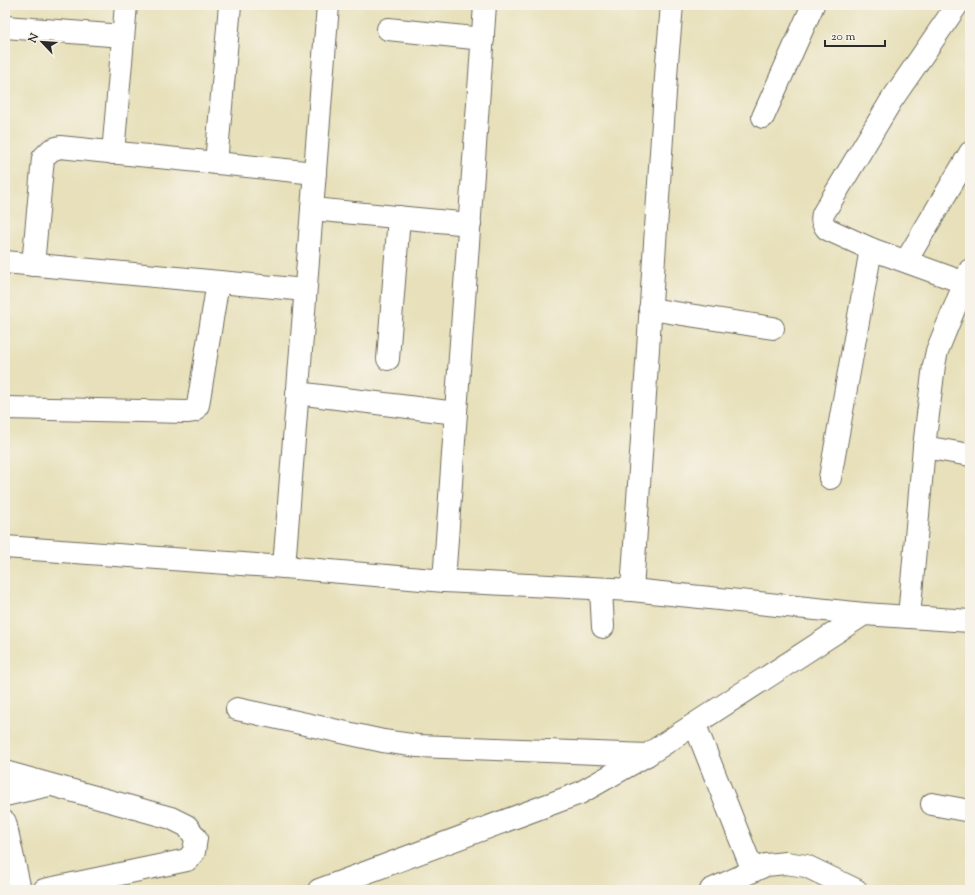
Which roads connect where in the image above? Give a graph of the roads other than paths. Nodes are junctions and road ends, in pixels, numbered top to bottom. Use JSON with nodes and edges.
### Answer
{"nodes":[{"id":1,"x":126,"y":5,"type":"edge"},
{"id":2,"x":230,"y":5,"type":"edge"},
{"id":3,"x":328,"y":5,"type":"edge"},
{"id":4,"x":485,"y":5,"type":"edge"},
{"id":5,"x":672,"y":5,"type":"edge"},
{"id":6,"x":813,"y":5,"type":"edge"},
{"id":7,"x":957,"y":5,"type":"edge"},
{"id":8,"x":5,"y":27,"type":"edge"},
{"id":9,"x":388,"y":29,"type":"dead end"},
{"id":10,"x":123,"y":36,"type":"junction"},
{"id":11,"x":483,"y":39,"type":"junction"},
{"id":12,"x":763,"y":117,"type":"dead end"},
{"id":13,"x":113,"y":153,"type":"junction"},
{"id":14,"x":970,"y":153,"type":"edge"},
{"id":15,"x":216,"y":163,"type":"junction"},
{"id":16,"x":315,"y":173,"type":"junction"},
{"id":17,"x":312,"y":209,"type":"junction"},
{"id":18,"x":399,"y":217,"type":"junction"},
{"id":19,"x":470,"y":224,"type":"junction"},
{"id":20,"x":871,"y":249,"type":"junction"},
{"id":21,"x":906,"y":261,"type":"junction"},
{"id":22,"x":5,"y":262,"type":"edge"},
{"id":23,"x":33,"y":265,"type":"junction"},
{"id":24,"x":967,"y":276,"type":"edge"},
{"id":25,"x":218,"y":282,"type":"junction"},
{"id":26,"x":305,"y":290,"type":"junction"},
{"id":27,"x":963,"y":305,"type":"edge"},
{"id":28,"x":650,"y":308,"type":"junction"},
{"id":29,"x":773,"y":328,"type":"dead end"},
{"id":30,"x":388,"y":359,"type":"dead end"},
{"id":31,"x":297,"y":393,"type":"junction"},
{"id":32,"x":5,"y":408,"type":"edge"},
{"id":33,"x":456,"y":413,"type":"junction"},
{"id":34,"x":924,"y":447,"type":"junction"},
{"id":35,"x":970,"y":455,"type":"edge"},
{"id":36,"x":830,"y":478,"type":"dead end"},
{"id":37,"x":5,"y":547,"type":"edge"},
{"id":38,"x":284,"y":567,"type":"junction"},
{"id":39,"x":444,"y":582,"type":"junction"},
{"id":40,"x":601,"y":589,"type":"junction"},
{"id":41,"x":632,"y":590,"type":"junction"},
{"id":42,"x":864,"y":614,"type":"junction"},
{"id":43,"x":909,"y":617,"type":"junction"},
{"id":44,"x":970,"y":621,"type":"edge"},
{"id":45,"x":603,"y":627,"type":"dead end"},
{"id":46,"x":237,"y":709,"type":"dead end"},
{"id":47,"x":695,"y":725,"type":"junction"},
{"id":48,"x":647,"y":755,"type":"junction"},
{"id":49,"x":5,"y":772,"type":"edge"},
{"id":50,"x":51,"y":785,"type":"junction"},
{"id":51,"x":5,"y":795,"type":"edge"},
{"id":52,"x":932,"y":804,"type":"dead end"},
{"id":53,"x":970,"y":811,"type":"edge"},
{"id":54,"x":5,"y":822,"type":"edge"},
{"id":55,"x":753,"y":871,"type":"junction"},
{"id":56,"x":845,"y":887,"type":"edge"},
{"id":57,"x":20,"y":890,"type":"edge"},
{"id":58,"x":44,"y":890,"type":"edge"},
{"id":59,"x":319,"y":890,"type":"edge"},
{"id":60,"x":711,"y":890,"type":"edge"}],
"edges":[{"from":1,"to":10,"type":"street"},
{"from":2,"to":15,"type":"street"},
{"from":3,"to":16,"type":"street"},
{"from":4,"to":11,"type":"street"},
{"from":5,"to":28,"type":"street"},
{"from":6,"to":12,"type":"street"},
{"from":7,"to":20,"type":"street"},
{"from":8,"to":10,"type":"street"},
{"from":9,"to":11,"type":"street"},
{"from":10,"to":13,"type":"street"},
{"from":11,"to":19,"type":"street"},
{"from":13,"to":15,"type":"street"},
{"from":13,"to":23,"type":"street"},
{"from":14,"to":21,"type":"street"},
{"from":15,"to":16,"type":"street"},
{"from":16,"to":17,"type":"street"},
{"from":17,"to":18,"type":"street"},
{"from":17,"to":26,"type":"street"},
{"from":18,"to":19,"type":"street"},
{"from":18,"to":30,"type":"street"},
{"from":19,"to":33,"type":"street"},
{"from":20,"to":21,"type":"street"},
{"from":20,"to":36,"type":"street"},
{"from":21,"to":24,"type":"street"},
{"from":22,"to":23,"type":"street"},
{"from":23,"to":25,"type":"street"},
{"from":24,"to":27,"type":"street"},
{"from":25,"to":26,"type":"street"},
{"from":25,"to":32,"type":"street"},
{"from":26,"to":31,"type":"street"},
{"from":27,"to":34,"type":"street"},
{"from":28,"to":29,"type":"street"},
{"from":28,"to":41,"type":"street"},
{"from":31,"to":33,"type":"street"},
{"from":31,"to":38,"type":"street"},
{"from":33,"to":39,"type":"street"},
{"from":34,"to":35,"type":"street"},
{"from":34,"to":43,"type":"street"},
{"from":37,"to":38,"type":"street"},
{"from":38,"to":39,"type":"street"},
{"from":39,"to":40,"type":"street"},
{"from":40,"to":41,"type":"street"},
{"from":40,"to":45,"type":"street"},
{"from":41,"to":42,"type":"street"},
{"from":42,"to":43,"type":"street"},
{"from":42,"to":47,"type":"street"},
{"from":43,"to":44,"type":"street"},
{"from":46,"to":48,"type":"street"},
{"from":47,"to":48,"type":"street"},
{"from":47,"to":55,"type":"street"},
{"from":48,"to":59,"type":"street"},
{"from":49,"to":50,"type":"street"},
{"from":50,"to":51,"type":"street"},
{"from":50,"to":58,"type":"street"},
{"from":52,"to":53,"type":"street"},
{"from":54,"to":57,"type":"street"},
{"from":55,"to":56,"type":"street"},
{"from":55,"to":60,"type":"street"}]}
